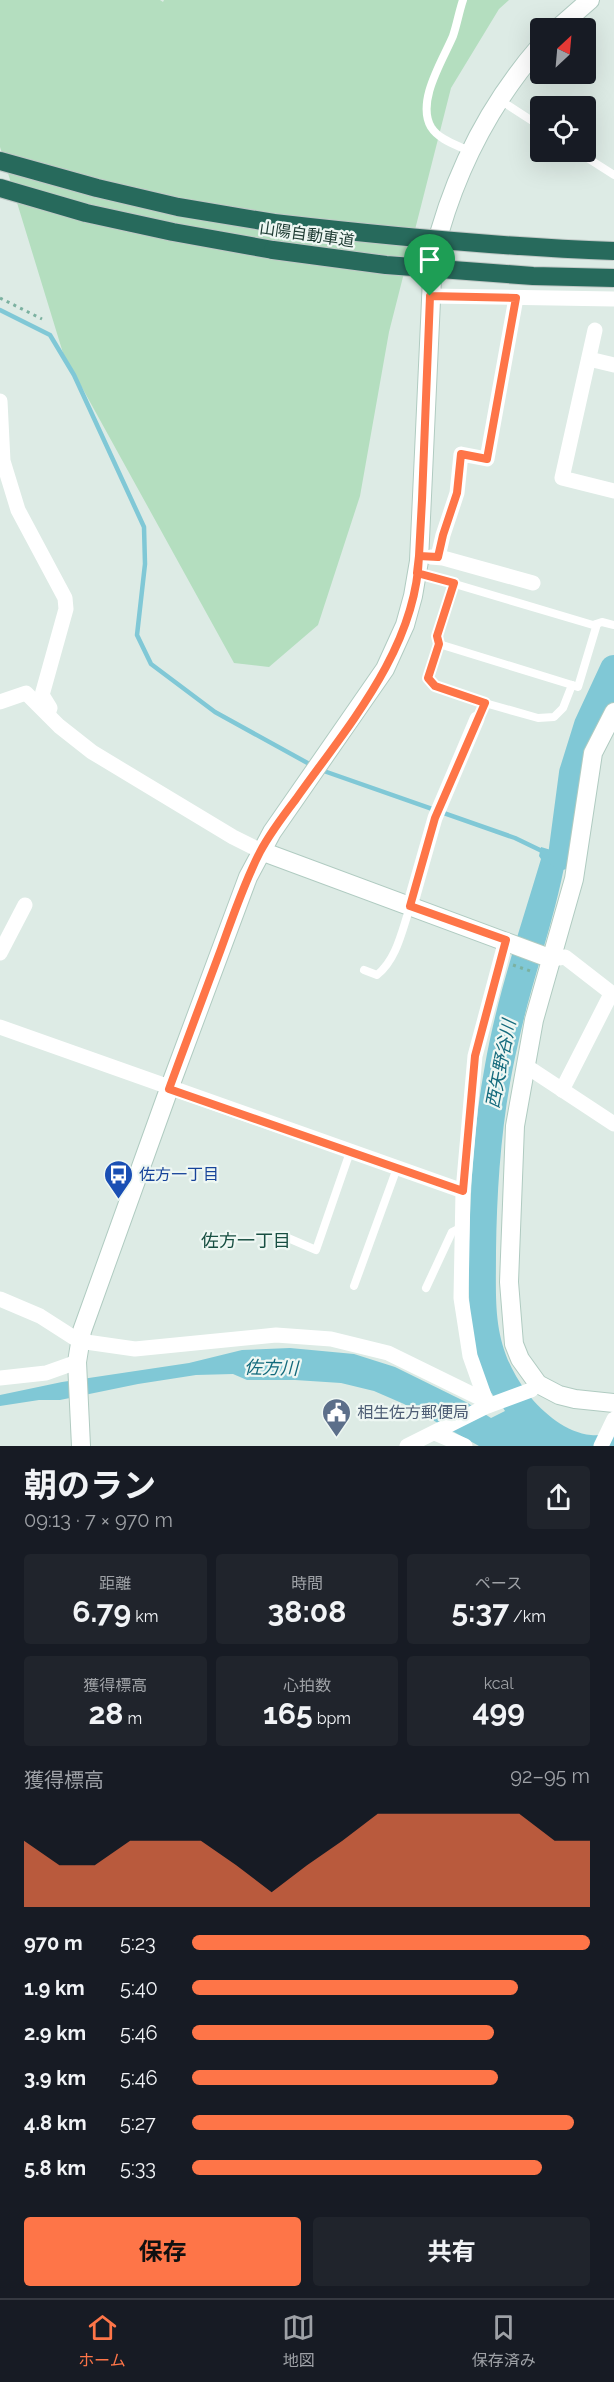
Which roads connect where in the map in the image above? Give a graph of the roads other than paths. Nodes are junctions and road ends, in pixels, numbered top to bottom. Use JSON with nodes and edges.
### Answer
{"nodes":[{"id":1,"x":463,"y":0,"type":"edge"},
{"id":2,"x":590,"y":0,"type":"edge"},
{"id":3,"x":569,"y":18,"type":"edge"},
{"id":4,"x":530,"y":58,"type":"edge"},
{"id":5,"x":499,"y":99,"type":"junction"},
{"id":6,"x":530,"y":119,"type":"edge"},
{"id":7,"x":470,"y":152,"type":"junction"},
{"id":8,"x":0,"y":161,"type":"edge"},
{"id":9,"x":594,"y":162,"type":"edge"},
{"id":10,"x":614,"y":175,"type":"edge"},
{"id":11,"x":0,"y":188,"type":"edge"},
{"id":12,"x":614,"y":251,"type":"edge"},
{"id":13,"x":614,"y":278,"type":"edge"},
{"id":14,"x":430,"y":296,"type":"junction"},
{"id":15,"x":516,"y":298,"type":"junction"},
{"id":16,"x":614,"y":299,"type":"edge"},
{"id":17,"x":595,"y":330,"type":"dead end"},
{"id":18,"x":589,"y":359,"type":"junction"},
{"id":19,"x":614,"y":365,"type":"edge"},
{"id":20,"x":0,"y":400,"type":"edge"},
{"id":21,"x":613,"y":487,"type":"edge"},
{"id":22,"x":438,"y":557,"type":"junction"},
{"id":23,"x":418,"y":565,"type":"junction"},
{"id":24,"x":454,"y":583,"type":"junction"},
{"id":25,"x":533,"y":583,"type":"dead end"},
{"id":26,"x":597,"y":624,"type":"junction"},
{"id":27,"x":614,"y":625,"type":"edge"},
{"id":28,"x":439,"y":644,"type":"junction"},
{"id":29,"x":572,"y":685,"type":"junction"},
{"id":30,"x":0,"y":702,"type":"edge"},
{"id":31,"x":485,"y":703,"type":"junction"},
{"id":32,"x":614,"y":712,"type":"edge"},
{"id":33,"x":48,"y":714,"type":"junction"},
{"id":34,"x":477,"y":718,"type":"joint"},
{"id":35,"x":261,"y":851,"type":"junction"},
{"id":36,"x":25,"y":905,"type":"dead end"},
{"id":37,"x":410,"y":906,"type":"junction"},
{"id":38,"x":506,"y":940,"type":"junction"},
{"id":39,"x":0,"y":953,"type":"edge"},
{"id":40,"x":552,"y":959,"type":"junction"},
{"id":41,"x":364,"y":970,"type":"dead end"},
{"id":42,"x":613,"y":994,"type":"edge"},
{"id":43,"x":0,"y":1028,"type":"edge"},
{"id":44,"x":526,"y":1066,"type":"junction"},
{"id":45,"x":169,"y":1089,"type":"junction"},
{"id":46,"x":562,"y":1090,"type":"junction"},
{"id":47,"x":614,"y":1124,"type":"edge"},
{"id":48,"x":350,"y":1152,"type":"junction"},
{"id":49,"x":397,"y":1168,"type":"junction"},
{"id":50,"x":463,"y":1191,"type":"junction"},
{"id":51,"x":462,"y":1227,"type":"junction"},
{"id":52,"x":282,"y":1235,"type":"dead end"},
{"id":53,"x":354,"y":1286,"type":"dead end"},
{"id":54,"x":426,"y":1288,"type":"dead end"},
{"id":55,"x":0,"y":1299,"type":"edge"},
{"id":56,"x":79,"y":1341,"type":"junction"},
{"id":57,"x":77,"y":1365,"type":"junction"},
{"id":58,"x":0,"y":1378,"type":"edge"},
{"id":59,"x":534,"y":1388,"type":"junction"},
{"id":60,"x":614,"y":1403,"type":"edge"},
{"id":61,"x":489,"y":1404,"type":"junction"},
{"id":62,"x":614,"y":1419,"type":"edge"},
{"id":63,"x":437,"y":1432,"type":"junction"},
{"id":64,"x":81,"y":1446,"type":"edge"},
{"id":65,"x":407,"y":1446,"type":"edge"},
{"id":66,"x":465,"y":1446,"type":"edge"},
{"id":67,"x":601,"y":1446,"type":"edge"}],
"edges":[{"from":1,"to":7,"type":"lane"},
{"from":2,"to":3,"type":"street"},
{"from":4,"to":5,"type":"street"},
{"from":5,"to":6,"type":"lane"},
{"from":5,"to":7,"type":"street"},
{"from":7,"to":14,"type":"street"},
{"from":8,"to":12,"type":"highway","name":"山陽自動車道","bridge":true},
{"from":9,"to":10,"type":"lane"},
{"from":11,"to":13,"type":"highway","name":"山陽自動車道","bridge":true},
{"from":14,"to":15,"type":"street"},
{"from":14,"to":23,"type":"street"},
{"from":15,"to":16,"type":"street"},
{"from":15,"to":22,"type":"street"},
{"from":17,"to":18,"type":"street"},
{"from":18,"to":19,"type":"street"},
{"from":18,"to":21,"type":"street"},
{"from":20,"to":33,"type":"street"},
{"from":22,"to":23,"type":"street"},
{"from":22,"to":25,"type":"street"},
{"from":23,"to":24,"type":"lane"},
{"from":23,"to":35,"type":"street"},
{"from":24,"to":26,"type":"lane"},
{"from":24,"to":28,"type":"lane"},
{"from":26,"to":27,"type":"lane"},
{"from":26,"to":29,"type":"lane"},
{"from":28,"to":29,"type":"lane"},
{"from":28,"to":31,"type":"lane"},
{"from":29,"to":31,"type":"lane"},
{"from":30,"to":33,"type":"street"},
{"from":31,"to":34,"type":"lane"},
{"from":32,"to":40,"type":"street"},
{"from":33,"to":35,"type":"street"},
{"from":34,"to":37,"type":"street"},
{"from":35,"to":37,"type":"street"},
{"from":35,"to":45,"type":"street"},
{"from":36,"to":39,"type":"street"},
{"from":37,"to":38,"type":"street"},
{"from":37,"to":41,"type":"lane"},
{"from":38,"to":40,"type":"street"},
{"from":38,"to":50,"type":"street"},
{"from":40,"to":42,"type":"street"},
{"from":40,"to":44,"type":"street"},
{"from":42,"to":46,"type":"street"},
{"from":43,"to":45,"type":"street"},
{"from":44,"to":46,"type":"street"},
{"from":44,"to":59,"type":"street"},
{"from":45,"to":48,"type":"street"},
{"from":45,"to":56,"type":"street"},
{"from":46,"to":47,"type":"street"},
{"from":48,"to":49,"type":"street"},
{"from":48,"to":52,"type":"lane"},
{"from":49,"to":50,"type":"street"},
{"from":49,"to":53,"type":"lane"},
{"from":50,"to":51,"type":"street"},
{"from":51,"to":54,"type":"lane"},
{"from":51,"to":61,"type":"street"},
{"from":55,"to":56,"type":"street"},
{"from":56,"to":57,"type":"street"},
{"from":56,"to":61,"type":"street"},
{"from":57,"to":58,"type":"street"},
{"from":57,"to":64,"type":"street"},
{"from":59,"to":60,"type":"street"},
{"from":59,"to":61,"type":"street"},
{"from":61,"to":63,"type":"street"},
{"from":62,"to":67,"type":"street"},
{"from":63,"to":65,"type":"street"},
{"from":63,"to":66,"type":"street"}]}
